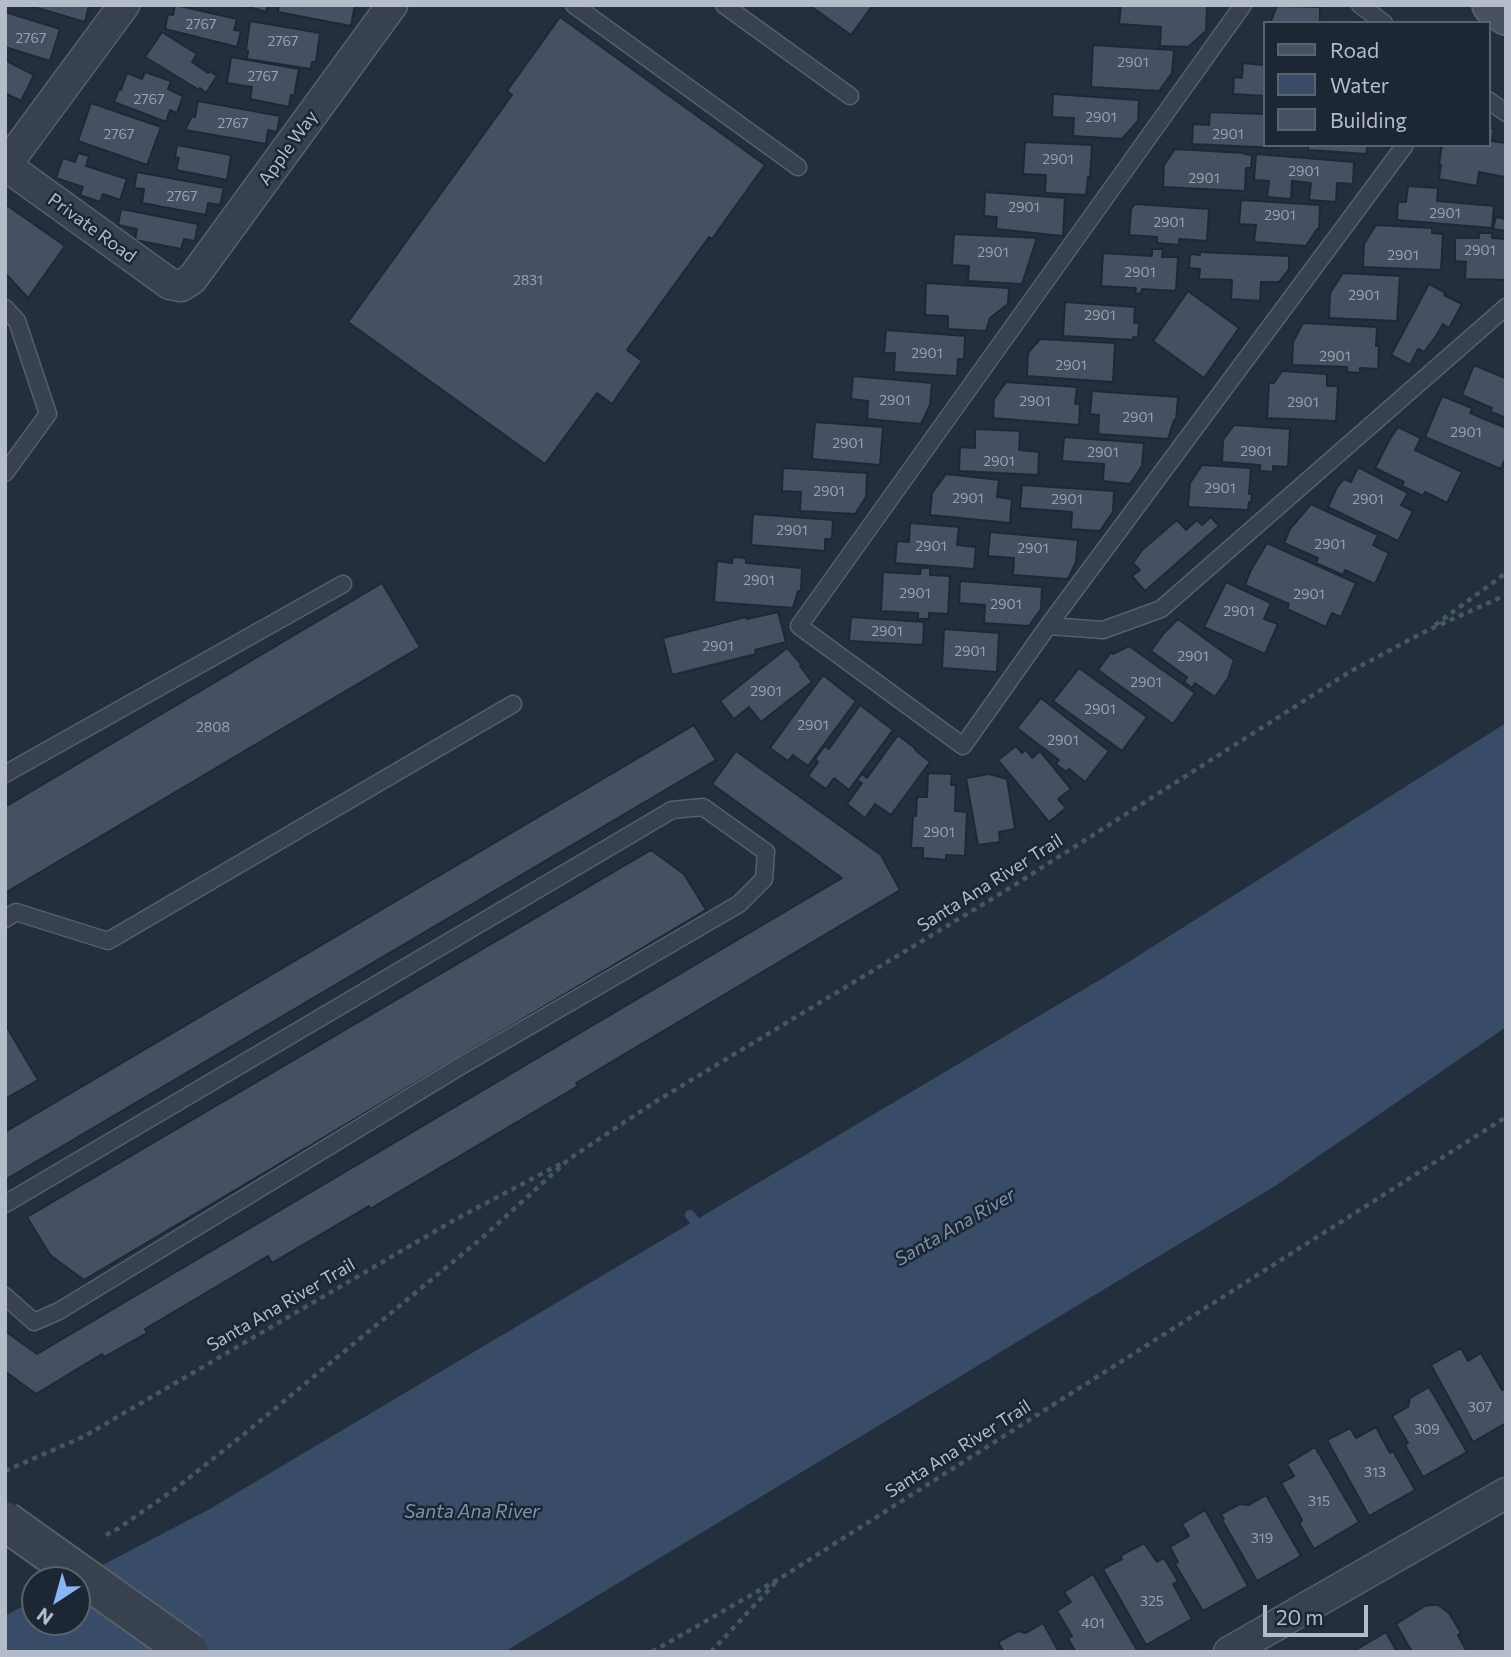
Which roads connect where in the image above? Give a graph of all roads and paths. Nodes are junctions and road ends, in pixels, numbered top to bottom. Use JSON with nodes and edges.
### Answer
{"nodes":[{"id":1,"x":124,"y":5,"type":"edge"},
{"id":2,"x":392,"y":5,"type":"edge"},
{"id":3,"x":574,"y":5,"type":"edge"},
{"id":4,"x":724,"y":5,"type":"edge"},
{"id":5,"x":1243,"y":5,"type":"edge"},
{"id":6,"x":1360,"y":5,"type":"edge"},
{"id":7,"x":1492,"y":5,"type":"edge"},
{"id":8,"x":1506,"y":15,"type":"edge"},
{"id":9,"x":1381,"y":21,"type":"edge"},
{"id":10,"x":850,"y":96,"type":"dead end"},
{"id":11,"x":1490,"y":101,"type":"edge"},
{"id":12,"x":1506,"y":113,"type":"edge"},
{"id":13,"x":1404,"y":147,"type":"edge"},
{"id":14,"x":5,"y":165,"type":"edge"},
{"id":15,"x":798,"y":167,"type":"dead end"},
{"id":16,"x":181,"y":286,"type":"joint"},
{"id":17,"x":1506,"y":307,"type":"edge"},
{"id":18,"x":5,"y":308,"type":"edge"},
{"id":19,"x":5,"y":473,"type":"edge"},
{"id":20,"x":1506,"y":573,"type":"edge"},
{"id":21,"x":343,"y":584,"type":"dead end"},
{"id":22,"x":1506,"y":595,"type":"edge"},
{"id":23,"x":1048,"y":626,"type":"junction"},
{"id":24,"x":1426,"y":631,"type":"junction"},
{"id":25,"x":513,"y":704,"type":"dead end"},
{"id":26,"x":5,"y":774,"type":"edge"},
{"id":27,"x":5,"y":919,"type":"edge"},
{"id":28,"x":1506,"y":1117,"type":"edge"},
{"id":29,"x":569,"y":1159,"type":"junction"},
{"id":30,"x":5,"y":1204,"type":"edge"},
{"id":31,"x":5,"y":1296,"type":"edge"},
{"id":32,"x":5,"y":1471,"type":"edge"},
{"id":33,"x":1506,"y":1493,"type":"edge"},
{"id":34,"x":5,"y":1521,"type":"edge"},
{"id":35,"x":106,"y":1535,"type":"dead end"},
{"id":36,"x":779,"y":1579,"type":"junction"},
{"id":37,"x":189,"y":1652,"type":"edge"},
{"id":38,"x":652,"y":1652,"type":"edge"},
{"id":39,"x":711,"y":1652,"type":"edge"},
{"id":40,"x":1229,"y":1652,"type":"edge"}],
"edges":[{"from":1,"to":14,"type":"street"},
{"from":2,"to":16,"type":"street","name":"Apple Way"},
{"from":3,"to":15,"type":"lane"},
{"from":4,"to":10,"type":"lane"},
{"from":5,"to":23,"type":"lane"},
{"from":6,"to":9,"type":"lane"},
{"from":7,"to":8,"type":"main road"},
{"from":11,"to":12,"type":"lane"},
{"from":13,"to":23,"type":"lane"},
{"from":14,"to":16,"type":"street","name":"Private Road"},
{"from":17,"to":23,"type":"lane"},
{"from":18,"to":19,"type":"lane"},
{"from":20,"to":24,"type":"path","name":"Santa Ana River Trail"},
{"from":21,"to":26,"type":"lane"},
{"from":22,"to":24,"type":"path","name":"Santa Ana River Trail"},
{"from":24,"to":29,"type":"path","name":"Santa Ana River Trail"},
{"from":25,"to":27,"type":"lane"},
{"from":28,"to":36,"type":"path","name":"Santa Ana River Trail"},
{"from":29,"to":32,"type":"path","name":"Santa Ana River Trail"},
{"from":29,"to":35,"type":"path","name":"Santa Ana River Trail"},
{"from":30,"to":31,"type":"lane"},
{"from":33,"to":40,"type":"street"},
{"from":34,"to":37,"type":"street","bridge":true},
{"from":36,"to":38,"type":"path","name":"Santa Ana River Trail"},
{"from":36,"to":39,"type":"path","name":"Santa Ana River Trail"}]}
